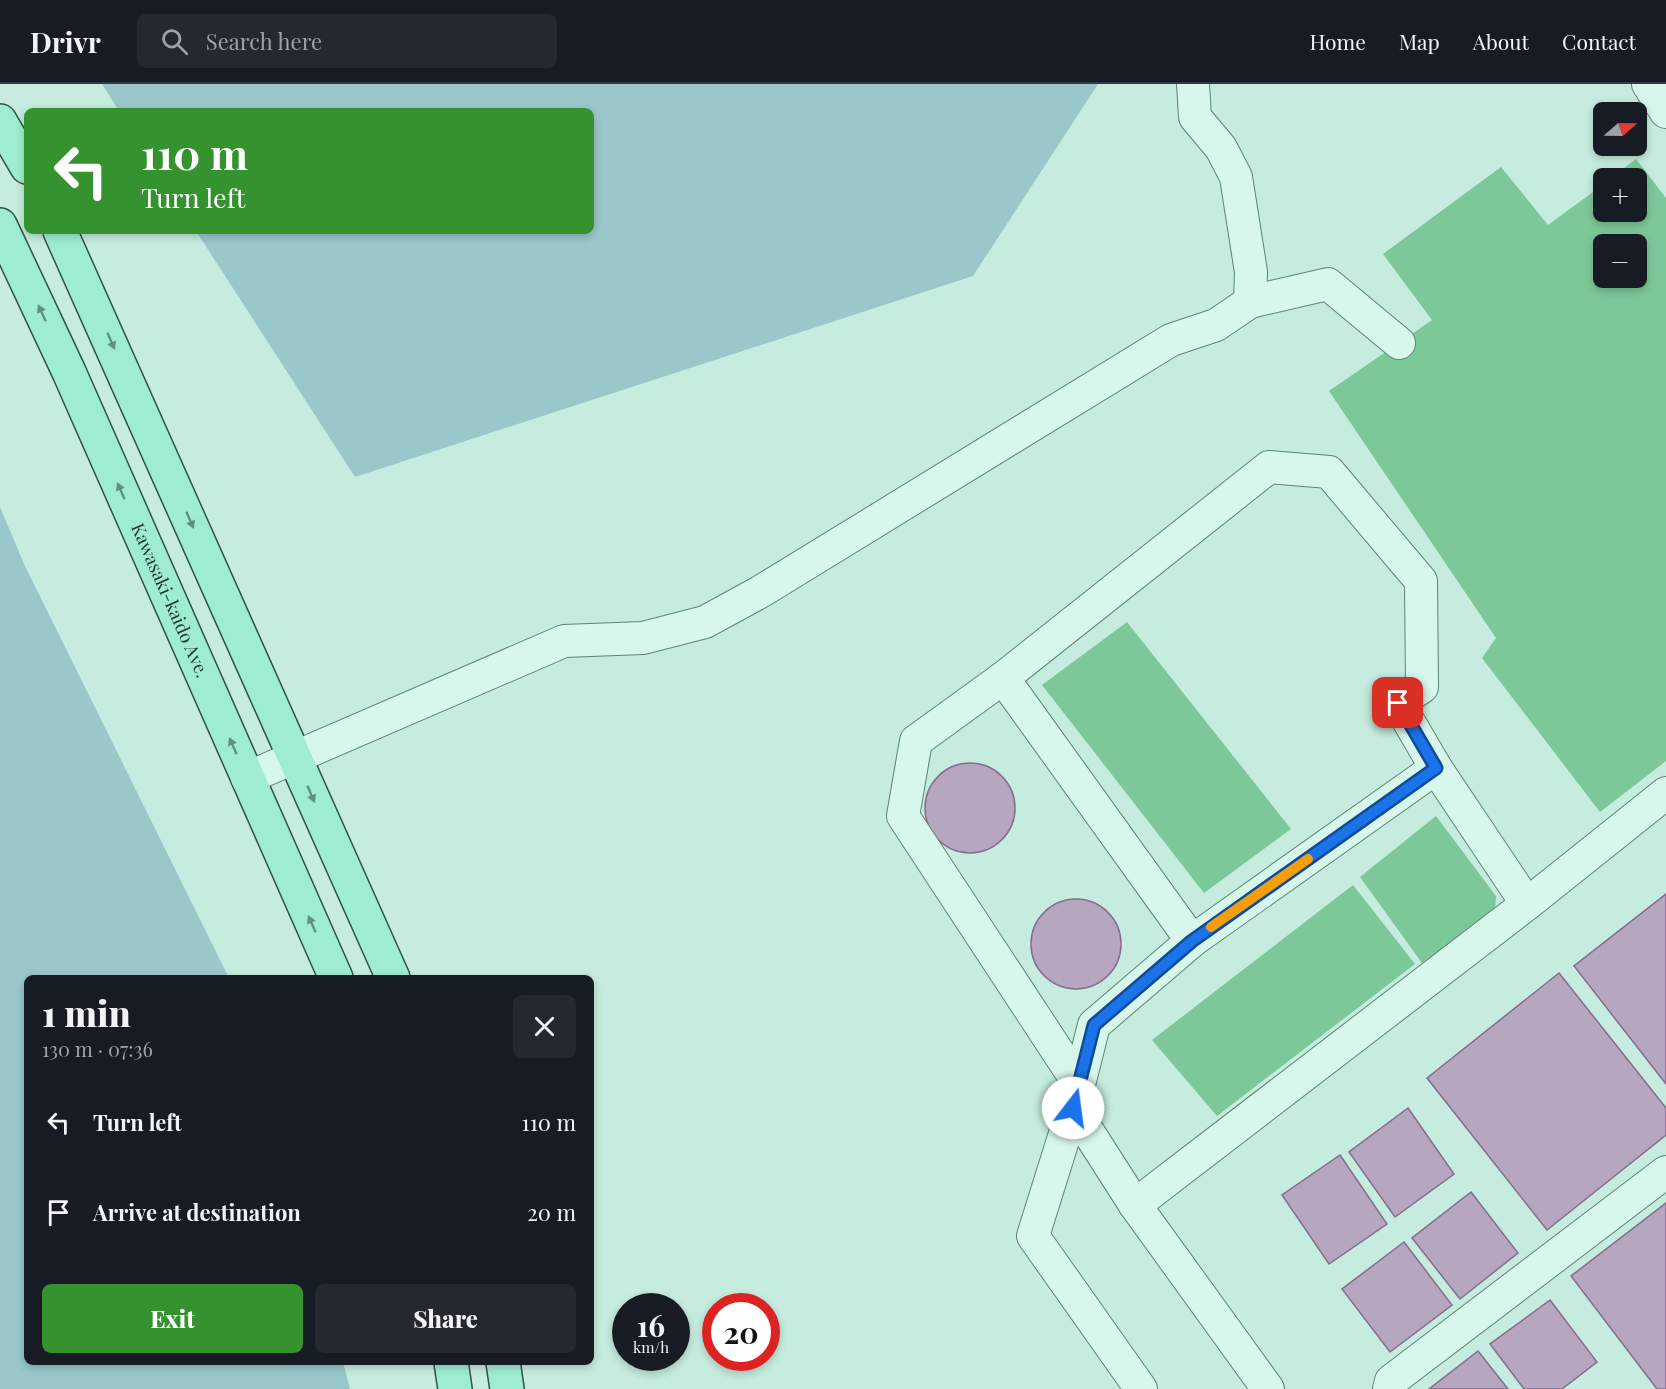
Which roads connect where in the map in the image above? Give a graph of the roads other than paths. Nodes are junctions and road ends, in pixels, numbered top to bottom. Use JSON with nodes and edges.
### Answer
{"nodes":[{"id":1,"x":1193,"y":84,"type":"edge"},
{"id":2,"x":1648,"y":84,"type":"edge"},
{"id":3,"x":1666,"y":112,"type":"edge"},
{"id":4,"x":0,"y":121,"type":"edge"},
{"id":5,"x":24,"y":162,"type":"edge"},
{"id":6,"x":0,"y":225,"type":"edge"},
{"id":7,"x":61,"y":234,"type":"edge"},
{"id":8,"x":1250,"y":302,"type":"junction"},
{"id":9,"x":1399,"y":343,"type":"dead end"},
{"id":10,"x":1003,"y":678,"type":"junction"},
{"id":11,"x":295,"y":758,"type":"junction"},
{"id":12,"x":1436,"y":768,"type":"junction"},
{"id":13,"x":247,"y":778,"type":"junction"},
{"id":14,"x":1666,"y":793,"type":"edge"},
{"id":15,"x":1527,"y":904,"type":"junction"},
{"id":16,"x":1192,"y":941,"type":"junction"},
{"id":17,"x":335,"y":975,"type":"edge"},
{"id":18,"x":392,"y":975,"type":"edge"},
{"id":19,"x":1076,"y":1096,"type":"junction"},
{"id":20,"x":1666,"y":1172,"type":"edge"},
{"id":21,"x":1135,"y":1205,"type":"junction"},
{"id":22,"x":451,"y":1365,"type":"edge"},
{"id":23,"x":503,"y":1365,"type":"edge"},
{"id":24,"x":454,"y":1389,"type":"edge"},
{"id":25,"x":507,"y":1389,"type":"edge"},
{"id":26,"x":1141,"y":1389,"type":"edge"},
{"id":27,"x":1268,"y":1389,"type":"edge"},
{"id":28,"x":1389,"y":1389,"type":"edge"}],
"edges":[{"from":1,"to":8,"type":"lane"},
{"from":2,"to":3,"type":"lane"},
{"from":4,"to":5,"type":"main road"},
{"from":13,"to":6,"type":"main road","name":"Kawasaki-kaido Ave.","one_way":true},
{"from":7,"to":11,"type":"main road","one_way":true},
{"from":8,"to":9,"type":"lane"},
{"from":8,"to":11,"type":"lane"},
{"from":10,"to":12,"type":"lane"},
{"from":10,"to":16,"type":"lane"},
{"from":10,"to":19,"type":"lane"},
{"from":11,"to":13,"type":"lane"},
{"from":11,"to":18,"type":"main road","one_way":true},
{"from":12,"to":15,"type":"lane"},
{"from":12,"to":16,"type":"lane"},
{"from":17,"to":13,"type":"main road","name":"Kawasaki-kaido Ave.","one_way":true},
{"from":14,"to":15,"type":"lane"},
{"from":15,"to":21,"type":"lane"},
{"from":16,"to":19,"type":"lane"},
{"from":19,"to":21,"type":"lane"},
{"from":19,"to":26,"type":"lane"},
{"from":20,"to":28,"type":"lane"},
{"from":21,"to":27,"type":"lane"},
{"from":22,"to":24,"type":"main road"},
{"from":23,"to":25,"type":"main road"}]}
